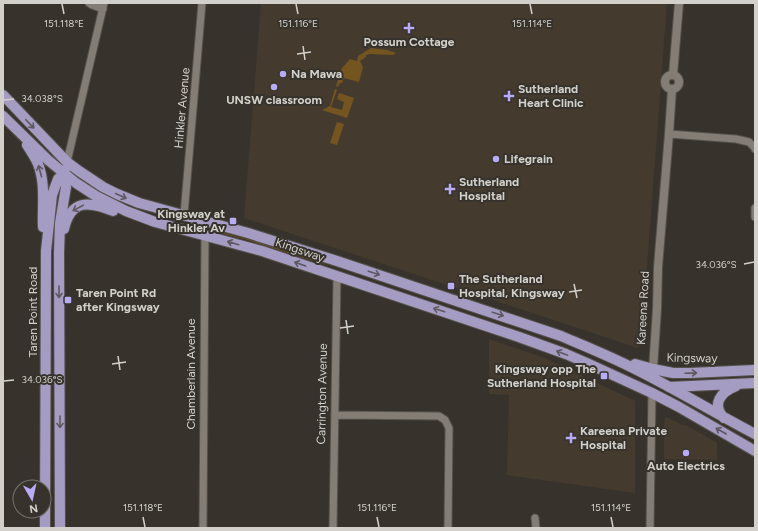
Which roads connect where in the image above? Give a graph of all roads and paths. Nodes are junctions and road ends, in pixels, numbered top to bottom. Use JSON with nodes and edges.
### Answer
{"nodes":[{"id":1,"x":89,"y":3,"type":"edge"},
{"id":2,"x":202,"y":3,"type":"edge"},
{"id":3,"x":679,"y":3,"type":"edge"},
{"id":4,"x":104,"y":6,"type":"edge"},
{"id":5,"x":3,"y":96,"type":"edge"},
{"id":6,"x":3,"y":116,"type":"edge"},
{"id":7,"x":18,"y":131,"type":"junction"},
{"id":8,"x":669,"y":134,"type":"junction"},
{"id":9,"x":755,"y":149,"type":"edge"},
{"id":10,"x":67,"y":162,"type":"junction"},
{"id":11,"x":64,"y":173,"type":"junction"},
{"id":12,"x":755,"y":208,"type":"edge"},
{"id":13,"x":184,"y":215,"type":"junction"},
{"id":14,"x":755,"y":217,"type":"edge"},
{"id":15,"x":208,"y":221,"type":"junction"},
{"id":16,"x":155,"y":222,"type":"junction"},
{"id":17,"x":180,"y":229,"type":"junction"},
{"id":18,"x":205,"y":235,"type":"junction"},
{"id":19,"x":46,"y":251,"type":"junction"},
{"id":20,"x":59,"y":253,"type":"junction"},
{"id":21,"x":337,"y":261,"type":"junction"},
{"id":22,"x":337,"y":276,"type":"junction"},
{"id":23,"x":755,"y":370,"type":"edge"},
{"id":24,"x":652,"y":381,"type":"junction"},
{"id":25,"x":750,"y":384,"type":"edge"},
{"id":26,"x":668,"y":387,"type":"junction"},
{"id":27,"x":335,"y":415,"type":"junction"},
{"id":28,"x":724,"y":418,"type":"junction"},
{"id":29,"x":755,"y":434,"type":"edge"},
{"id":30,"x":755,"y":451,"type":"edge"},
{"id":31,"x":536,"y":518,"type":"dead end"},
{"id":32,"x":45,"y":528,"type":"edge"},
{"id":33,"x":60,"y":528,"type":"edge"},
{"id":34,"x":203,"y":528,"type":"edge"},
{"id":35,"x":333,"y":528,"type":"edge"},
{"id":36,"x":448,"y":528,"type":"edge"},
{"id":37,"x":536,"y":528,"type":"edge"},
{"id":38,"x":650,"y":528,"type":"edge"}],
"edges":[{"from":1,"to":4,"type":"street"},
{"from":2,"to":13,"type":"street","name":"Hinkler Avenue"},
{"from":3,"to":8,"type":"street","name":"Kareena Road"},
{"from":4,"to":10,"type":"street","name":"Taren Point Road"},
{"from":5,"to":10,"type":"main road","name":"Kingsway","one_way":true},
{"from":6,"to":7,"type":"main road","name":"Kingsway"},
{"from":7,"to":11,"type":"main road","name":"Kingsway"},
{"from":19,"to":7,"type":"main road","one_way":true},
{"from":8,"to":9,"type":"street"},
{"from":8,"to":24,"type":"street","name":"Kareena Road"},
{"from":10,"to":11,"type":"main road","name":"Taren Point Road"},
{"from":10,"to":13,"type":"main road","name":"Kingsway","one_way":true},
{"from":11,"to":16,"type":"main road","name":"Kingsway"},
{"from":11,"to":19,"type":"main road","name":"Taren Point Road"},
{"from":11,"to":20,"type":"main road","name":"Taren Point Road"},
{"from":12,"to":14,"type":"street"},
{"from":13,"to":15,"type":"main road","name":"Kingsway"},
{"from":13,"to":17,"type":"main road"},
{"from":15,"to":18,"type":"main road","name":"Chamberlain Avenue"},
{"from":15,"to":21,"type":"main road","name":"Kingsway"},
{"from":16,"to":17,"type":"main road","name":"Kingsway"},
{"from":16,"to":20,"type":"main road","one_way":true},
{"from":17,"to":18,"type":"main road","name":"Kingsway"},
{"from":22,"to":18,"type":"main road","name":"Kingsway","one_way":true},
{"from":18,"to":34,"type":"street","name":"Chamberlain Avenue"},
{"from":19,"to":32,"type":"main road","name":"Taren Point Road"},
{"from":20,"to":33,"type":"main road","name":"Taren Point Road","one_way":true},
{"from":21,"to":22,"type":"main road","name":"Carrington Avenue"},
{"from":21,"to":24,"type":"main road","name":"Kingsway","one_way":true},
{"from":24,"to":22,"type":"main road","name":"Kingsway","one_way":true},
{"from":22,"to":27,"type":"street","name":"Carrington Avenue"},
{"from":24,"to":23,"type":"main road","name":"Kingsway","one_way":true},
{"from":24,"to":26,"type":"main road"},
{"from":30,"to":24,"type":"main road","one_way":true},
{"from":24,"to":38,"type":"street","name":"Kareena Road"},
{"from":25,"to":26,"type":"main road"},
{"from":25,"to":28,"type":"main road"},
{"from":26,"to":28,"type":"main road"},
{"from":27,"to":35,"type":"street","name":"Carrington Avenue"},
{"from":27,"to":36,"type":"street"},
{"from":28,"to":29,"type":"main road"},
{"from":31,"to":37,"type":"street"}]}
